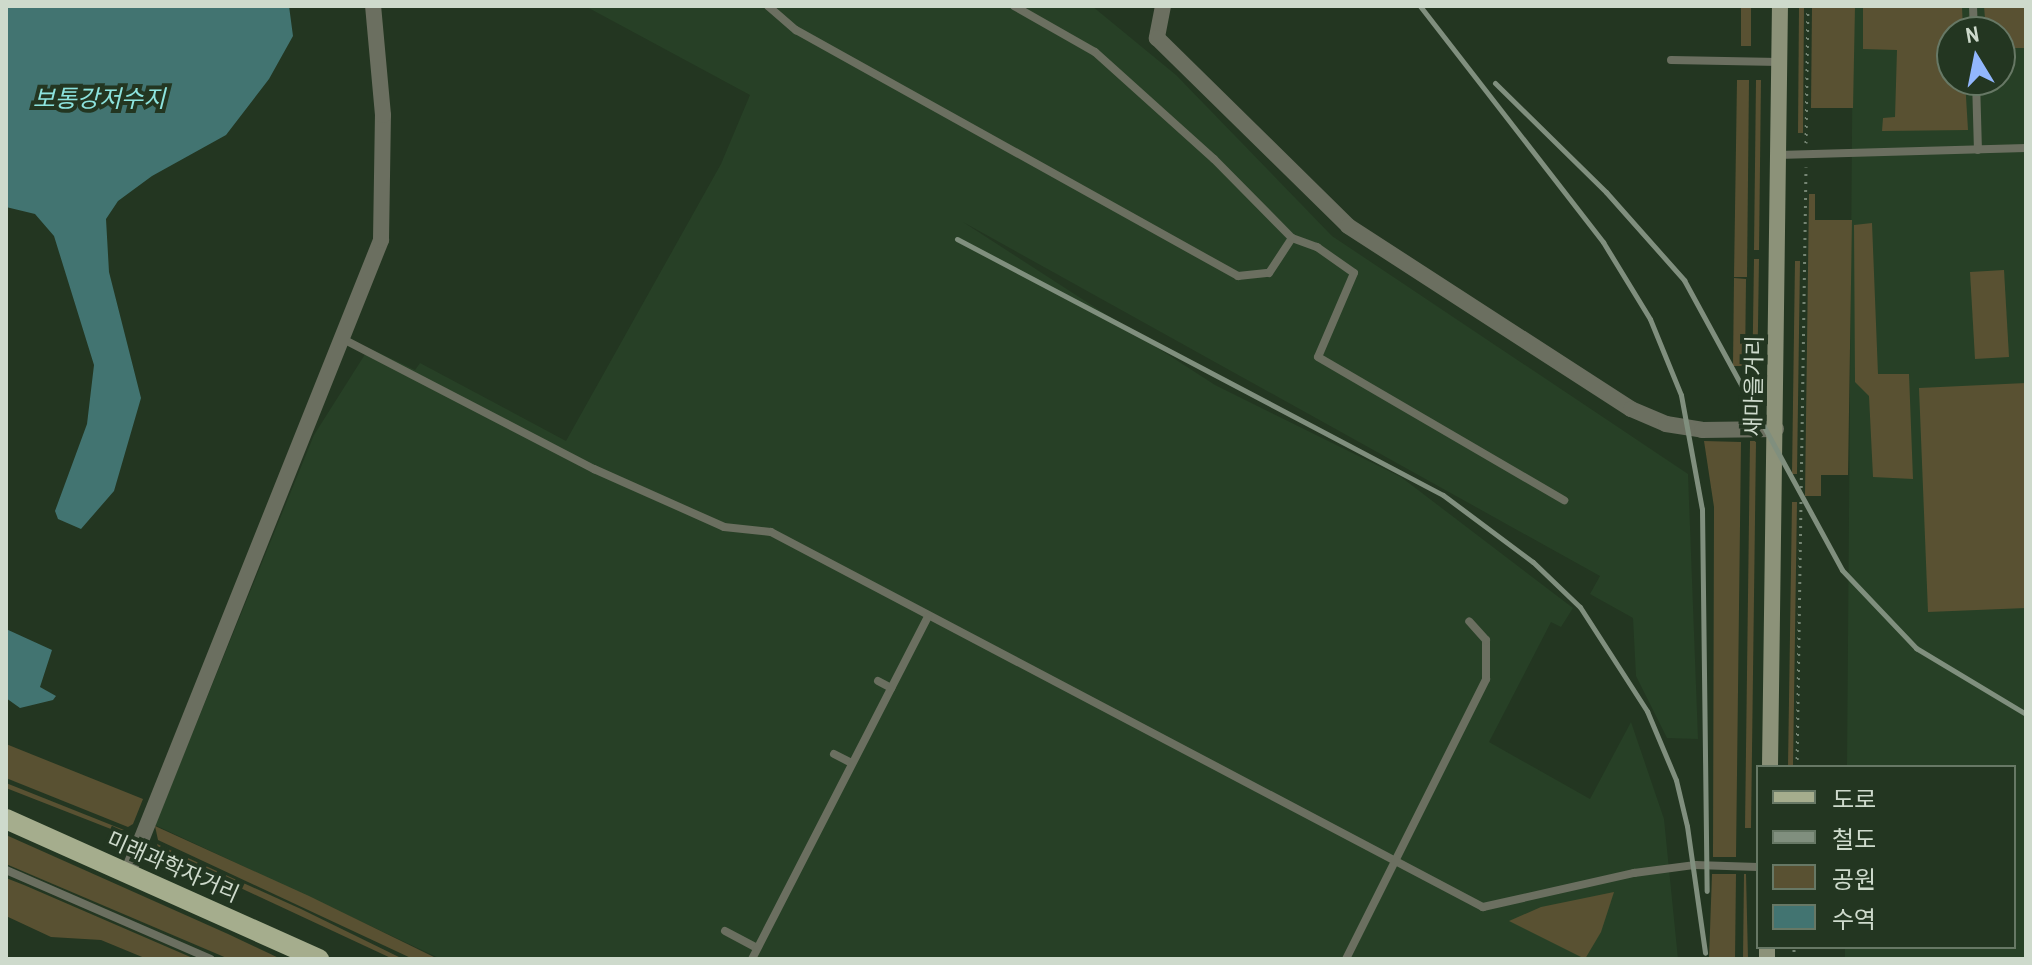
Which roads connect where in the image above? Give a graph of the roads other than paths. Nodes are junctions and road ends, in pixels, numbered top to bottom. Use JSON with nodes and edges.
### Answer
{"nodes":[{"id":1,"x":373,"y":6,"type":"edge"},
{"id":2,"x":768,"y":6,"type":"edge"},
{"id":3,"x":1014,"y":6,"type":"edge"},
{"id":4,"x":1163,"y":6,"type":"edge"},
{"id":5,"x":1780,"y":6,"type":"edge"},
{"id":6,"x":1671,"y":60,"type":"dead end"},
{"id":7,"x":1780,"y":62,"type":"junction"},
{"id":8,"x":1976,"y":96,"type":"edge"},
{"id":9,"x":2026,"y":148,"type":"edge"},
{"id":10,"x":1978,"y":150,"type":"junction"},
{"id":11,"x":1778,"y":155,"type":"junction"},
{"id":12,"x":1292,"y":238,"type":"junction"},
{"id":13,"x":343,"y":339,"type":"junction"},
{"id":14,"x":1776,"y":429,"type":"junction"},
{"id":15,"x":1564,"y":500,"type":"dead end"},
{"id":16,"x":928,"y":617,"type":"junction"},
{"id":17,"x":1469,"y":621,"type":"dead end"},
{"id":18,"x":878,"y":681,"type":"dead end"},
{"id":19,"x":891,"y":688,"type":"junction"},
{"id":20,"x":834,"y":754,"type":"dead end"},
{"id":21,"x":852,"y":763,"type":"junction"},
{"id":22,"x":1770,"y":765,"type":"edge"},
{"id":23,"x":6,"y":819,"type":"edge"},
{"id":24,"x":1393,"y":862,"type":"junction"},
{"id":25,"x":1756,"y":867,"type":"edge"},
{"id":26,"x":6,"y":870,"type":"edge"},
{"id":27,"x":128,"y":873,"type":"junction"},
{"id":28,"x":725,"y":931,"type":"dead end"},
{"id":29,"x":757,"y":948,"type":"junction"},
{"id":30,"x":211,"y":959,"type":"edge"},
{"id":31,"x":319,"y":959,"type":"edge"},
{"id":32,"x":752,"y":959,"type":"edge"},
{"id":33,"x":1346,"y":959,"type":"edge"}],
"edges":[{"from":1,"to":13,"type":"street"},
{"from":2,"to":12,"type":"lane"},
{"from":3,"to":12,"type":"lane"},
{"from":4,"to":14,"type":"street"},
{"from":5,"to":7,"type":"main road","name":"새마을거리"},
{"from":6,"to":7,"type":"lane"},
{"from":7,"to":11,"type":"main road","name":"새마을거리"},
{"from":8,"to":10,"type":"lane"},
{"from":9,"to":10,"type":"lane"},
{"from":10,"to":11,"type":"lane"},
{"from":11,"to":14,"type":"main road","name":"새마을거리"},
{"from":12,"to":15,"type":"lane"},
{"from":13,"to":16,"type":"lane"},
{"from":13,"to":27,"type":"street"},
{"from":14,"to":22,"type":"main road","name":"새마을거리"},
{"from":16,"to":19,"type":"lane"},
{"from":16,"to":24,"type":"lane"},
{"from":17,"to":24,"type":"lane"},
{"from":18,"to":19,"type":"lane"},
{"from":19,"to":21,"type":"lane"},
{"from":20,"to":21,"type":"lane"},
{"from":21,"to":29,"type":"lane"},
{"from":23,"to":27,"type":"main road","name":"미래과학자거리"},
{"from":24,"to":25,"type":"lane"},
{"from":24,"to":33,"type":"lane"},
{"from":26,"to":30,"type":"lane"},
{"from":27,"to":31,"type":"main road","name":"미래과학자거리"},
{"from":28,"to":29,"type":"lane"},
{"from":29,"to":32,"type":"lane"}]}
